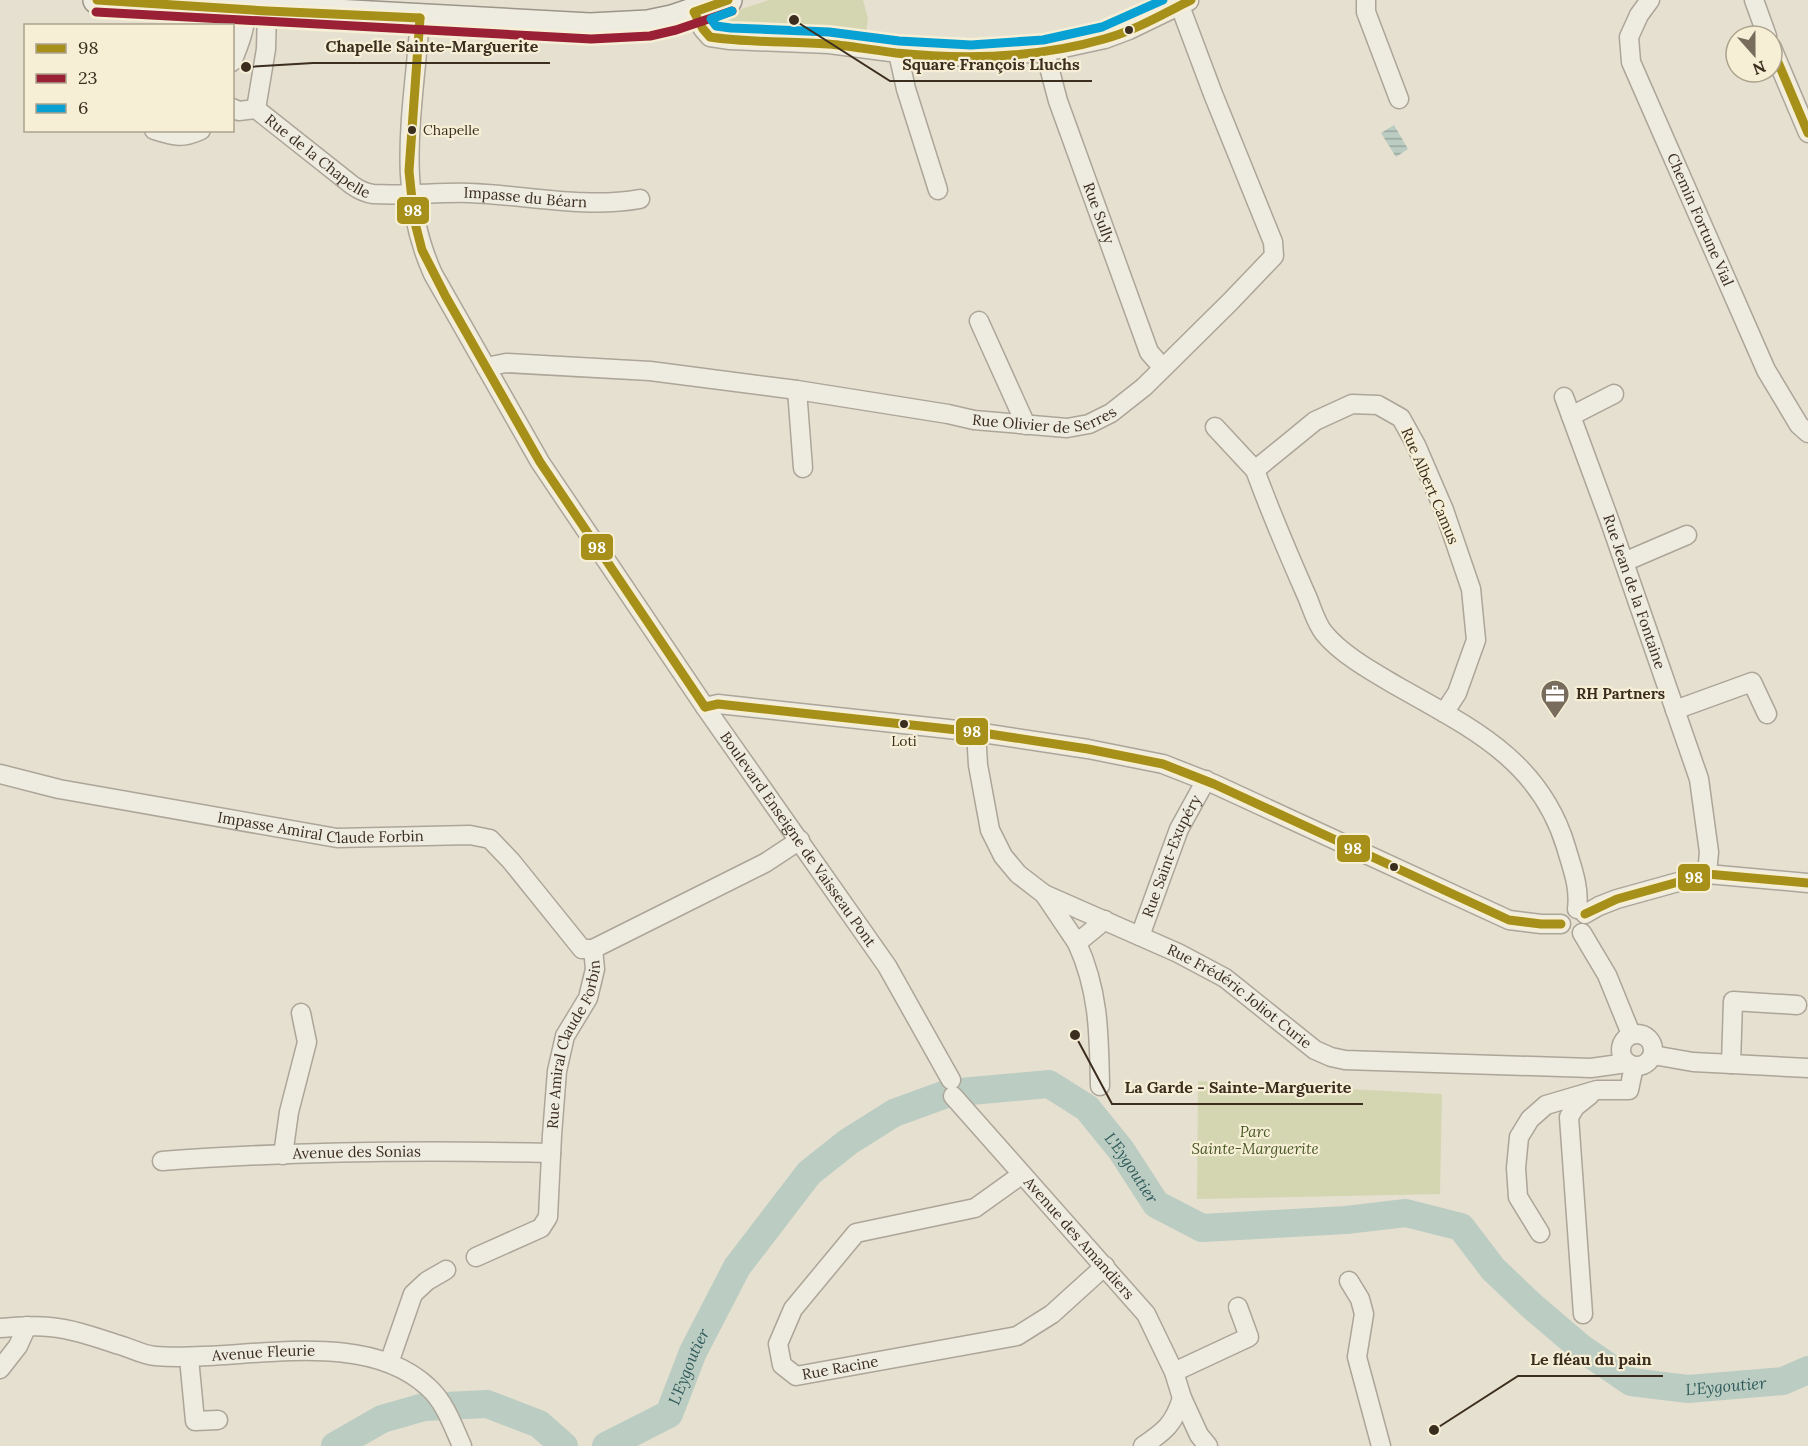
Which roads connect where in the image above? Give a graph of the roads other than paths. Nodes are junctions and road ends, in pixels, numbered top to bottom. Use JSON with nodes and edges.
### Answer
{"nodes":[{"id":1,"x":97,"y":0,"type":"edge"},
{"id":2,"x":728,"y":0,"type":"edge"},
{"id":3,"x":1366,"y":0,"type":"edge"},
{"id":4,"x":1650,"y":0,"type":"edge"},
{"id":5,"x":1754,"y":0,"type":"edge"},
{"id":6,"x":1186,"y":3,"type":"edge"},
{"id":7,"x":257,"y":10,"type":"junction"},
{"id":8,"x":694,"y":12,"type":"junction"},
{"id":9,"x":420,"y":18,"type":"junction"},
{"id":10,"x":1763,"y":24,"type":"edge"},
{"id":11,"x":1045,"y":52,"type":"junction"},
{"id":12,"x":898,"y":53,"type":"junction"},
{"id":13,"x":234,"y":56,"type":"edge"},
{"id":14,"x":1784,"y":76,"type":"edge"},
{"id":15,"x":1399,"y":99,"type":"dead end"},
{"id":16,"x":234,"y":109,"type":"edge"},
{"id":17,"x":256,"y":109,"type":"junction"},
{"id":18,"x":161,"y":132,"type":"edge"},
{"id":19,"x":197,"y":132,"type":"edge"},
{"id":20,"x":1808,"y":133,"type":"edge"},
{"id":21,"x":938,"y":190,"type":"dead end"},
{"id":22,"x":410,"y":194,"type":"junction"},
{"id":23,"x":640,"y":199,"type":"dead end"},
{"id":24,"x":979,"y":321,"type":"dead end"},
{"id":25,"x":486,"y":367,"type":"junction"},
{"id":26,"x":1163,"y":368,"type":"junction"},
{"id":27,"x":797,"y":390,"type":"junction"},
{"id":28,"x":1614,"y":394,"type":"dead end"},
{"id":29,"x":1564,"y":397,"type":"dead end"},
{"id":30,"x":1571,"y":416,"type":"junction"},
{"id":31,"x":1026,"y":425,"type":"junction"},
{"id":32,"x":1215,"y":427,"type":"dead end"},
{"id":33,"x":1808,"y":433,"type":"edge"},
{"id":34,"x":803,"y":468,"type":"dead end"},
{"id":35,"x":1255,"y":470,"type":"junction"},
{"id":36,"x":1687,"y":535,"type":"dead end"},
{"id":37,"x":1624,"y":562,"type":"junction"},
{"id":38,"x":705,"y":707,"type":"junction"},
{"id":39,"x":1675,"y":710,"type":"junction"},
{"id":40,"x":1444,"y":713,"type":"junction"},
{"id":41,"x":1767,"y":714,"type":"dead end"},
{"id":42,"x":976,"y":732,"type":"junction"},
{"id":43,"x":0,"y":774,"type":"edge"},
{"id":44,"x":1206,"y":780,"type":"junction"},
{"id":45,"x":800,"y":840,"type":"junction"},
{"id":46,"x":1707,"y":874,"type":"junction"},
{"id":47,"x":1808,"y":883,"type":"edge"},
{"id":48,"x":1044,"y":894,"type":"junction"},
{"id":49,"x":1581,"y":911,"type":"junction"},
{"id":50,"x":1105,"y":920,"type":"junction"},
{"id":51,"x":1561,"y":924,"type":"junction"},
{"id":52,"x":1582,"y":933,"type":"junction"},
{"id":53,"x":1140,"y":936,"type":"junction"},
{"id":54,"x":1077,"y":943,"type":"junction"},
{"id":55,"x":593,"y":949,"type":"junction"},
{"id":56,"x":1797,"y":1005,"type":"dead end"},
{"id":57,"x":301,"y":1013,"type":"dead end"},
{"id":58,"x":1631,"y":1034,"type":"junction"},
{"id":59,"x":1653,"y":1055,"type":"junction"},
{"id":60,"x":1631,"y":1064,"type":"junction"},
{"id":61,"x":1731,"y":1064,"type":"junction"},
{"id":62,"x":1808,"y":1068,"type":"edge"},
{"id":63,"x":1100,"y":1086,"type":"dead end"},
{"id":64,"x":952,"y":1088,"type":"joint"},
{"id":65,"x":1597,"y":1090,"type":"junction"},
{"id":66,"x":551,"y":1153,"type":"junction"},
{"id":67,"x":283,"y":1155,"type":"junction"},
{"id":68,"x":162,"y":1161,"type":"dead end"},
{"id":69,"x":1021,"y":1175,"type":"junction"},
{"id":70,"x":1540,"y":1233,"type":"dead end"},
{"id":71,"x":476,"y":1257,"type":"dead end"},
{"id":72,"x":1105,"y":1266,"type":"junction"},
{"id":73,"x":447,"y":1270,"type":"dead end"},
{"id":74,"x":1349,"y":1281,"type":"dead end"},
{"id":75,"x":1238,"y":1307,"type":"dead end"},
{"id":76,"x":1583,"y":1314,"type":"dead end"},
{"id":77,"x":27,"y":1326,"type":"junction"},
{"id":78,"x":0,"y":1328,"type":"edge"},
{"id":79,"x":189,"y":1358,"type":"junction"},
{"id":80,"x":389,"y":1363,"type":"junction"},
{"id":81,"x":0,"y":1369,"type":"edge"},
{"id":82,"x":1174,"y":1372,"type":"junction"},
{"id":83,"x":1182,"y":1398,"type":"junction"},
{"id":84,"x":218,"y":1420,"type":"dead end"},
{"id":85,"x":1202,"y":1442,"type":"edge"},
{"id":86,"x":1152,"y":1443,"type":"edge"},
{"id":87,"x":462,"y":1446,"type":"edge"},
{"id":88,"x":1381,"y":1446,"type":"edge"}],
"edges":[{"from":1,"to":7,"type":"main road"},
{"from":2,"to":8,"type":"main road"},
{"from":3,"to":15,"type":"street"},
{"from":4,"to":33,"type":"street","name":"Chemin Fortune Vial"},
{"from":5,"to":10,"type":"street"},
{"from":6,"to":11,"type":"street"},
{"from":6,"to":26,"type":"street","name":"Rue Olivier de Serres"},
{"from":7,"to":9,"type":"main road"},
{"from":7,"to":13,"type":"street"},
{"from":7,"to":17,"type":"street","name":"Rue de la Chapelle"},
{"from":8,"to":9,"type":"main road"},
{"from":8,"to":12,"type":"street"},
{"from":9,"to":22,"type":"street","name":"Boulevard Enseigne de Vaisseau Pont"},
{"from":11,"to":12,"type":"street"},
{"from":11,"to":26,"type":"street","name":"Rue Sully"},
{"from":12,"to":21,"type":"street"},
{"from":14,"to":20,"type":"street"},
{"from":16,"to":17,"type":"street"},
{"from":17,"to":22,"type":"street","name":"Rue de la Chapelle"},
{"from":18,"to":19,"type":"street"},
{"from":22,"to":23,"type":"street","name":"Impasse du Béarn"},
{"from":22,"to":25,"type":"street","name":"Boulevard Enseigne de Vaisseau Pont"},
{"from":24,"to":31,"type":"street"},
{"from":25,"to":27,"type":"street","name":"Rue Olivier de Serres"},
{"from":25,"to":38,"type":"street","name":"Boulevard Enseigne de Vaisseau Pont"},
{"from":26,"to":31,"type":"street","name":"Rue Olivier de Serres"},
{"from":27,"to":31,"type":"street","name":"Rue Olivier de Serres"},
{"from":27,"to":34,"type":"street"},
{"from":28,"to":30,"type":"street"},
{"from":29,"to":30,"type":"street","name":"Rue Jean de la Fontaine"},
{"from":30,"to":37,"type":"street","name":"Rue Jean de la Fontaine"},
{"from":32,"to":35,"type":"street"},
{"from":35,"to":40,"type":"street"},
{"from":35,"to":40,"type":"street","name":"Rue Albert Camus"},
{"from":36,"to":37,"type":"street"},
{"from":37,"to":39,"type":"street","name":"Rue Jean de la Fontaine"},
{"from":38,"to":42,"type":"street"},
{"from":38,"to":45,"type":"street","name":"Boulevard Enseigne de Vaisseau Pont"},
{"from":39,"to":41,"type":"street"},
{"from":39,"to":46,"type":"street","name":"Rue Jean de la Fontaine"},
{"from":40,"to":49,"type":"street"},
{"from":42,"to":44,"type":"street"},
{"from":42,"to":48,"type":"street","name":"Rue Frédéric Joliot Curie"},
{"from":43,"to":55,"type":"street","name":"Impasse Amiral Claude Forbin"},
{"from":44,"to":51,"type":"street"},
{"from":44,"to":53,"type":"street","name":"Rue Saint-Exupéry"},
{"from":45,"to":55,"type":"street","name":"Rue Amiral Claude Forbin"},
{"from":45,"to":64,"type":"street","name":"Boulevard Enseigne de Vaisseau Pont"},
{"from":46,"to":47,"type":"street"},
{"from":46,"to":49,"type":"street"},
{"from":48,"to":50,"type":"street","name":"Rue Frédéric Joliot Curie"},
{"from":48,"to":54,"type":"street"},
{"from":49,"to":51,"type":"street"},
{"from":49,"to":52,"type":"street"},
{"from":50,"to":53,"type":"street","name":"Rue Frédéric Joliot Curie"},
{"from":50,"to":54,"type":"street"},
{"from":51,"to":52,"type":"street"},
{"from":52,"to":58,"type":"street"},
{"from":53,"to":60,"type":"street","name":"Rue Frédéric Joliot Curie"},
{"from":54,"to":63,"type":"street"},
{"from":55,"to":66,"type":"street","name":"Rue Amiral Claude Forbin"},
{"from":56,"to":61,"type":"street"},
{"from":57,"to":67,"type":"street"},
{"from":58,"to":59,"type":"street"},
{"from":58,"to":60,"type":"street"},
{"from":59,"to":60,"type":"street"},
{"from":59,"to":61,"type":"street"},
{"from":60,"to":65,"type":"street"},
{"from":61,"to":62,"type":"street"},
{"from":64,"to":69,"type":"street","name":"Avenue des Amandiers"},
{"from":65,"to":70,"type":"street"},
{"from":65,"to":76,"type":"street"},
{"from":66,"to":67,"type":"street","name":"Avenue des Sonias"},
{"from":66,"to":71,"type":"street","name":"Rue Amiral Claude Forbin"},
{"from":67,"to":68,"type":"street","name":"Avenue des Sonias"},
{"from":69,"to":72,"type":"street","name":"Avenue des Amandiers"},
{"from":69,"to":72,"type":"street","name":"Rue Racine"},
{"from":72,"to":82,"type":"street","name":"Avenue des Amandiers"},
{"from":73,"to":80,"type":"street"},
{"from":74,"to":88,"type":"street"},
{"from":75,"to":82,"type":"street"},
{"from":77,"to":78,"type":"street","name":"Avenue Fleurie"},
{"from":77,"to":79,"type":"street","name":"Avenue Fleurie"},
{"from":77,"to":81,"type":"street"},
{"from":79,"to":80,"type":"street","name":"Avenue Fleurie"},
{"from":79,"to":84,"type":"street"},
{"from":80,"to":87,"type":"street","name":"Avenue Fleurie"},
{"from":82,"to":83,"type":"street","name":"Avenue des Amandiers"},
{"from":83,"to":85,"type":"street","name":"Avenue des Amandiers"},
{"from":83,"to":86,"type":"street"}]}
